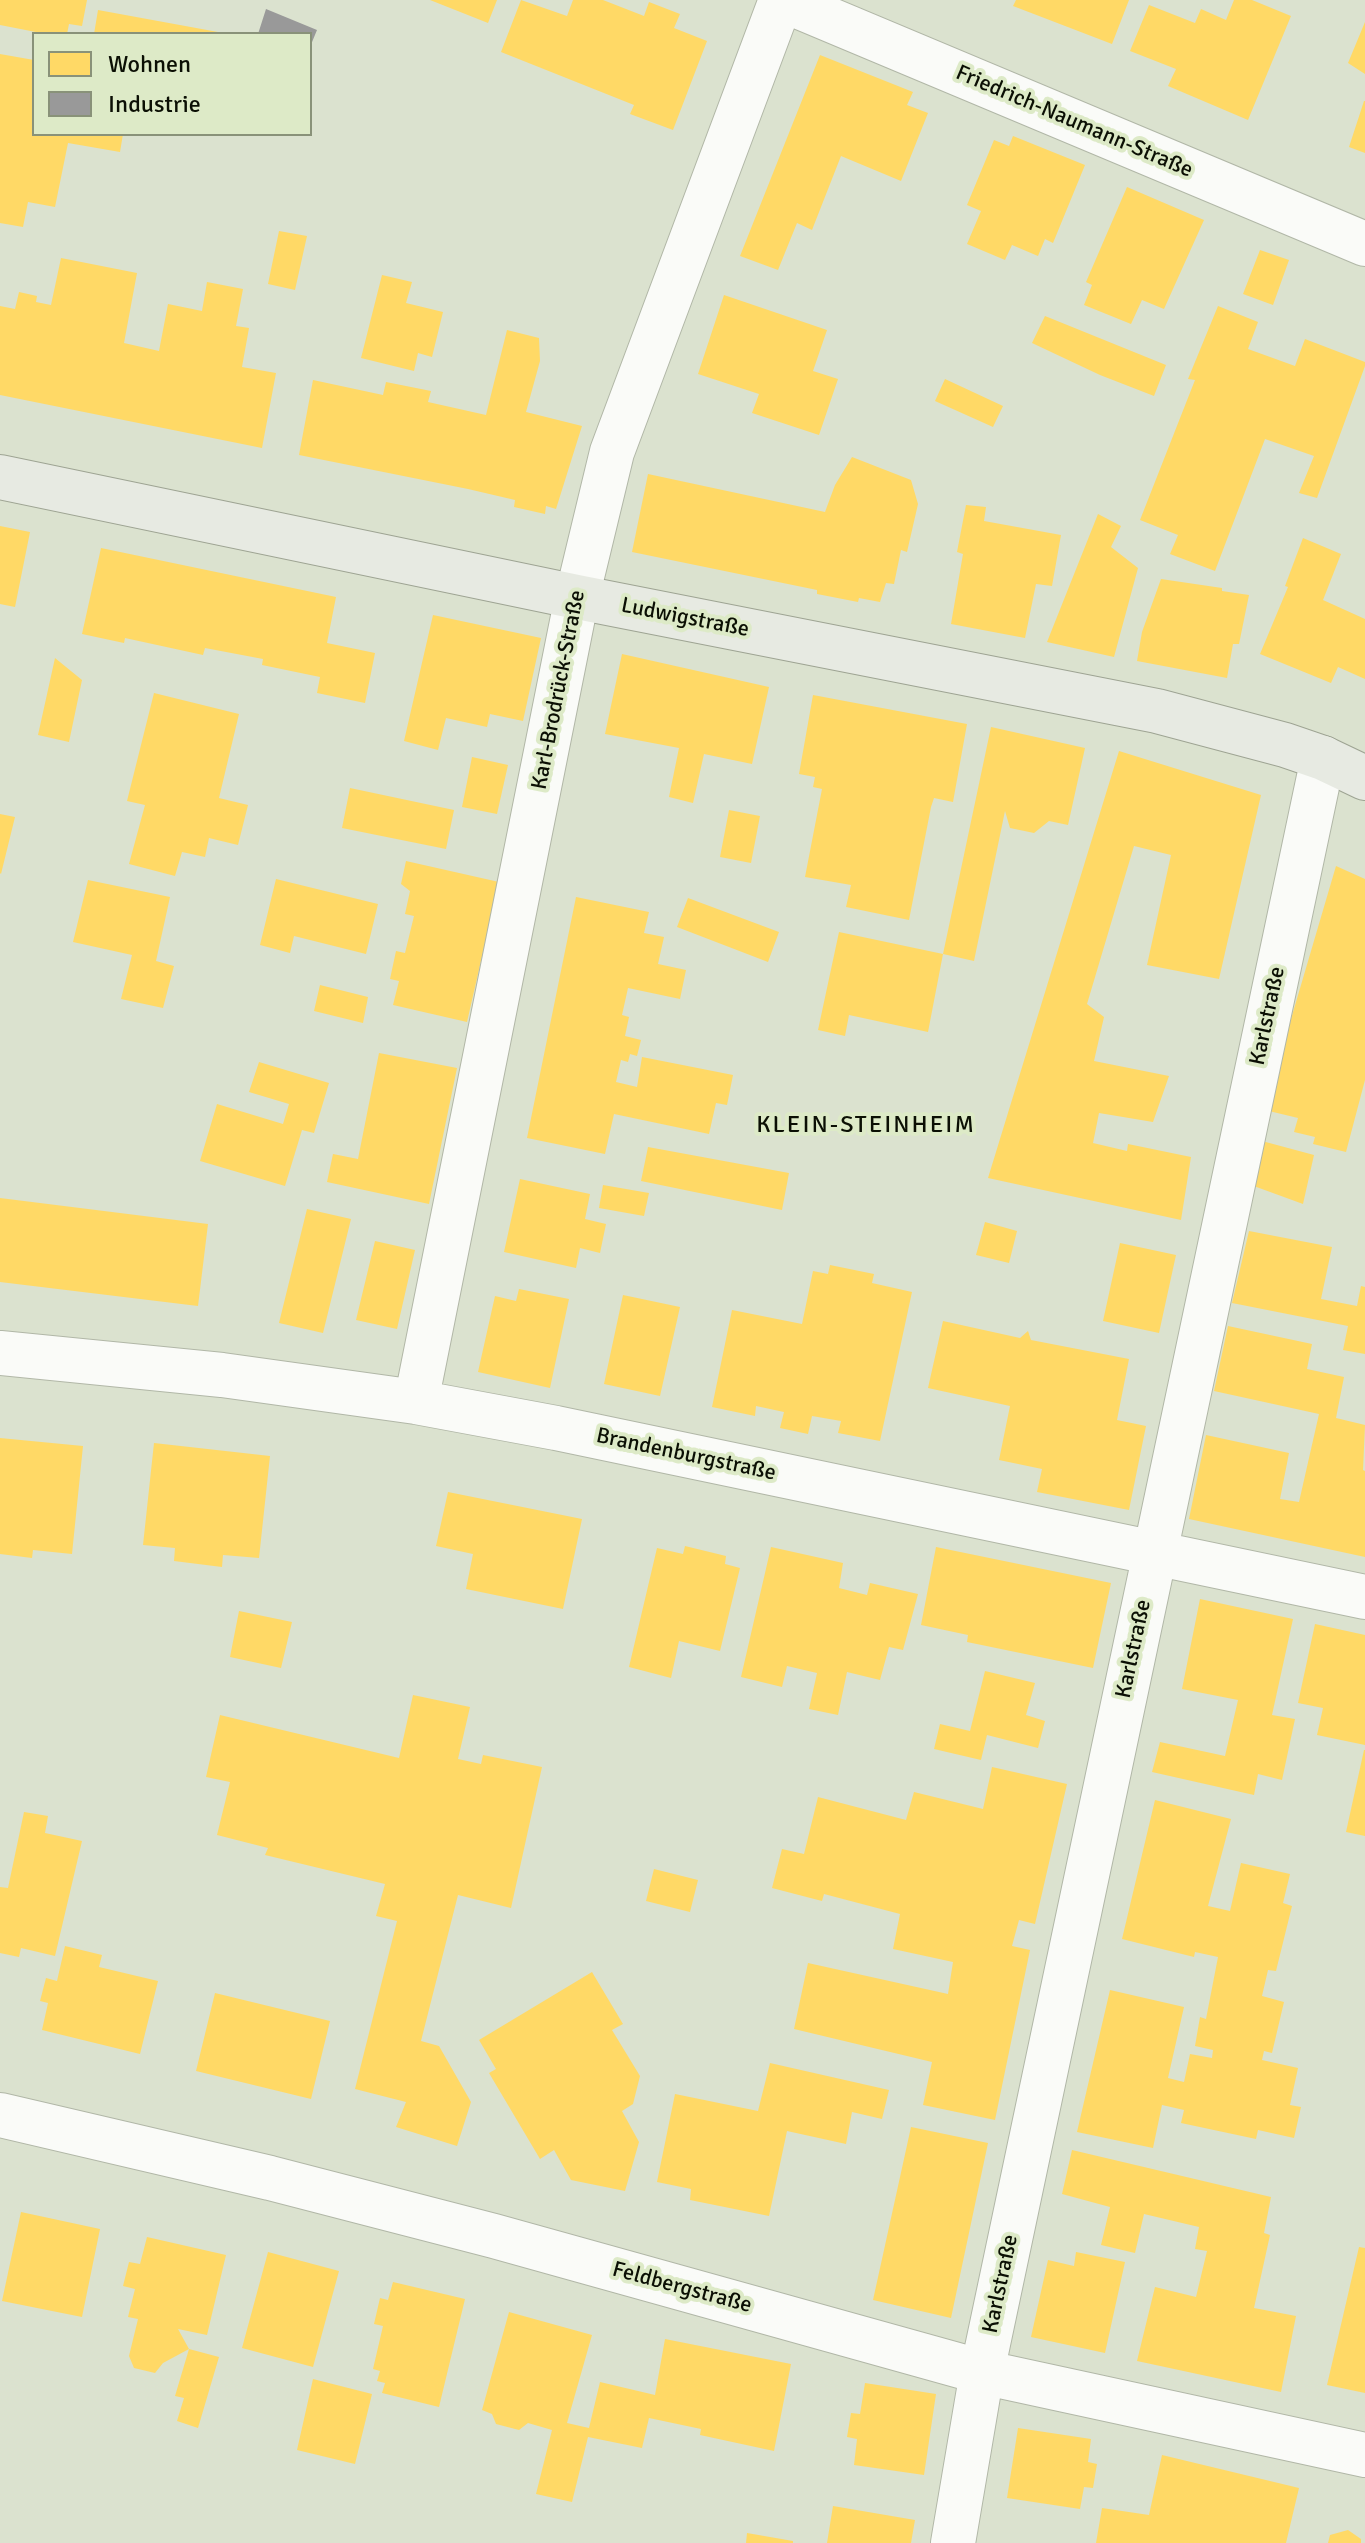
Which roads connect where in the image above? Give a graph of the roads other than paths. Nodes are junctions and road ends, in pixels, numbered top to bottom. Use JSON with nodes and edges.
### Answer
{"nodes":[{"id":1,"x":782,"y":0,"type":"edge"},
{"id":2,"x":1365,"y":244,"type":"edge"},
{"id":3,"x":0,"y":477,"type":"edge"},
{"id":4,"x":577,"y":597,"type":"junction"},
{"id":5,"x":1323,"y":758,"type":"junction"},
{"id":6,"x":1365,"y":778,"type":"edge"},
{"id":7,"x":0,"y":1353,"type":"edge"},
{"id":8,"x":416,"y":1402,"type":"junction"},
{"id":9,"x":1154,"y":1551,"type":"junction"},
{"id":10,"x":1365,"y":1597,"type":"edge"},
{"id":11,"x":0,"y":2115,"type":"edge"},
{"id":12,"x":982,"y":2372,"type":"junction"},
{"id":13,"x":1365,"y":2455,"type":"edge"},
{"id":14,"x":953,"y":2543,"type":"edge"}],
"edges":[{"from":1,"to":2,"type":"street","name":"Friedrich-Naumann-Straße"},
{"from":1,"to":4,"type":"street","name":"Karl-Brodrück-Straße"},
{"from":3,"to":4,"type":"main road","name":"Ludwigstraße"},
{"from":4,"to":5,"type":"main road","name":"Ludwigstraße"},
{"from":4,"to":8,"type":"street","name":"Karl-Brodrück-Straße"},
{"from":5,"to":6,"type":"main road","name":"Ludwigstraße"},
{"from":5,"to":9,"type":"street","name":"Karlstraße"},
{"from":7,"to":8,"type":"street","name":"Brandenburgstraße"},
{"from":8,"to":9,"type":"street","name":"Brandenburgstraße"},
{"from":9,"to":10,"type":"street","name":"Brandenburgstraße"},
{"from":9,"to":12,"type":"street","name":"Karlstraße"},
{"from":11,"to":12,"type":"street","name":"Feldbergstraße"},
{"from":12,"to":13,"type":"street","name":"Feldbergstraße"},
{"from":12,"to":14,"type":"street","name":"Karlstraße"}]}
